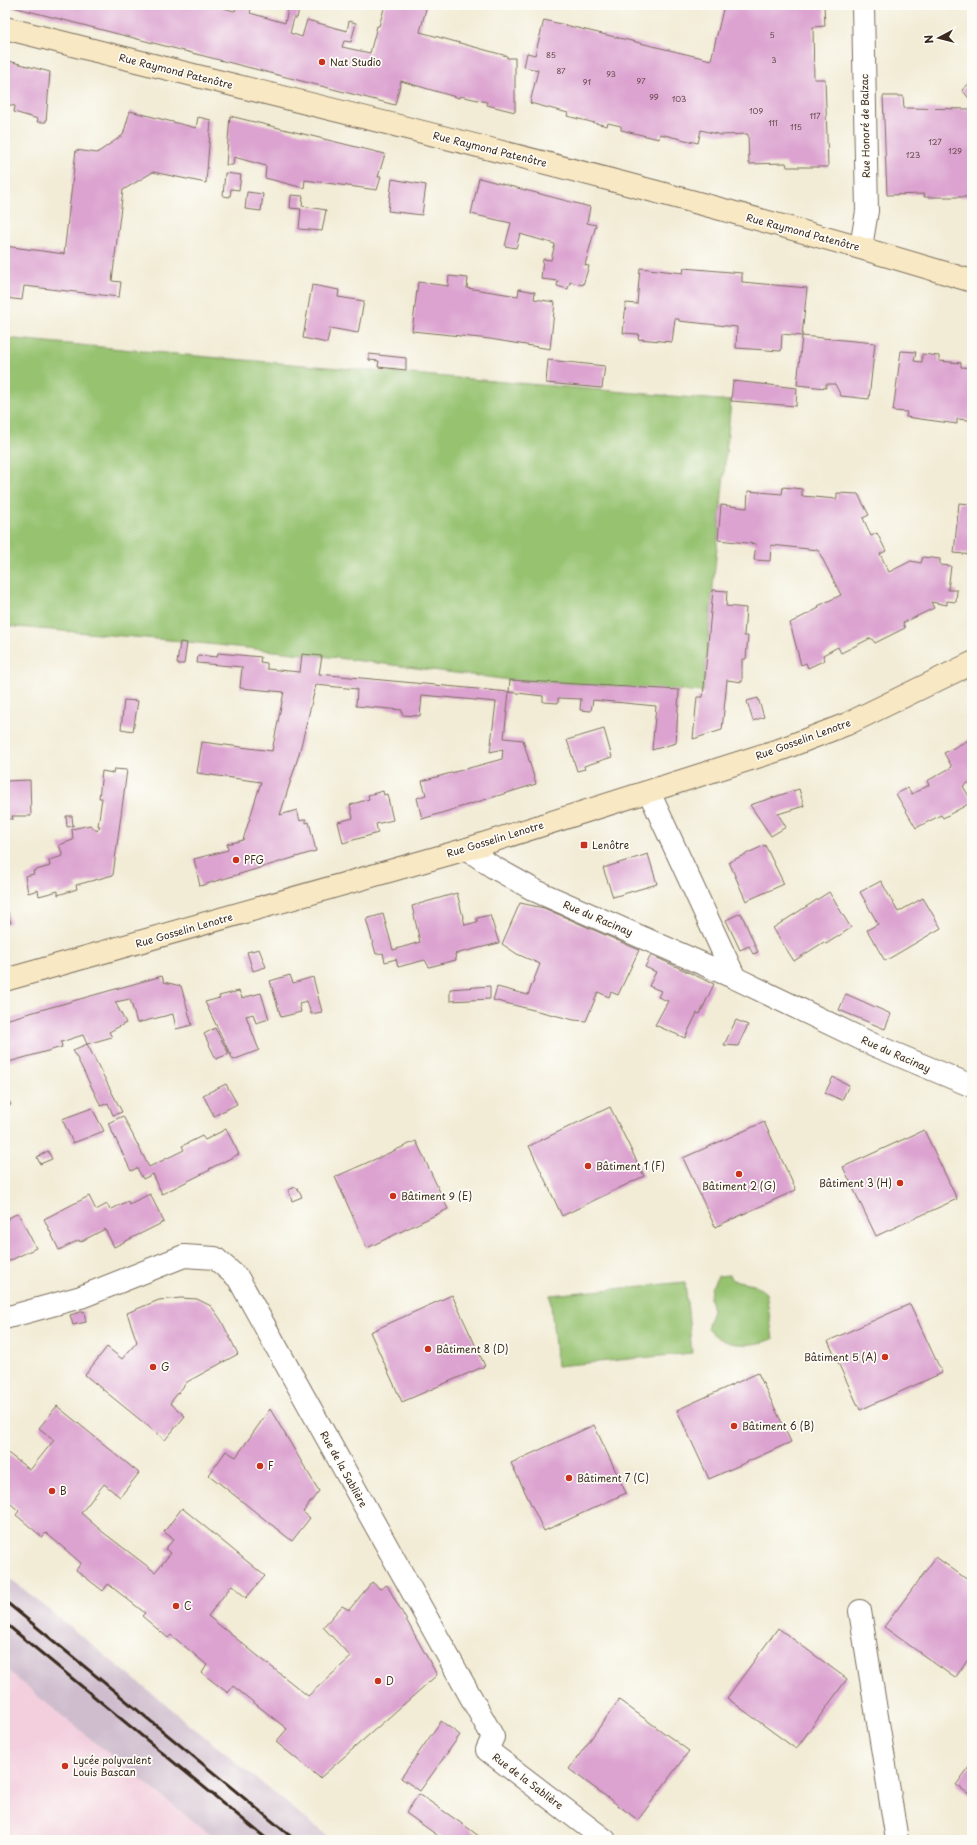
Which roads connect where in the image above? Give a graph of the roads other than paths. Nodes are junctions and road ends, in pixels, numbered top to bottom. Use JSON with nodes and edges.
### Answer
{"nodes":[{"id":1,"x":863,"y":5,"type":"edge"},
{"id":2,"x":5,"y":28,"type":"edge"},
{"id":3,"x":861,"y":247,"type":"junction"},
{"id":4,"x":972,"y":281,"type":"edge"},
{"id":5,"x":972,"y":663,"type":"edge"},
{"id":6,"x":649,"y":792,"type":"junction"},
{"id":7,"x":467,"y":849,"type":"junction"},
{"id":8,"x":735,"y":978,"type":"junction"},
{"id":9,"x":5,"y":980,"type":"edge"},
{"id":10,"x":972,"y":1086,"type":"edge"},
{"id":11,"x":5,"y":1318,"type":"edge"},
{"id":12,"x":860,"y":1611,"type":"dead end"},
{"id":13,"x":605,"y":1840,"type":"edge"},
{"id":14,"x":896,"y":1840,"type":"edge"}],
"edges":[{"from":1,"to":3,"type":"street","name":"Rue Honoré de Balzac"},
{"from":2,"to":3,"type":"main road","name":"Rue Raymond Patenôtre"},
{"from":3,"to":4,"type":"main road","name":"Rue Raymond Patenôtre"},
{"from":5,"to":6,"type":"main road","name":"Rue Gosselin Lenotre"},
{"from":6,"to":7,"type":"main road","name":"Rue Gosselin Lenotre"},
{"from":6,"to":8,"type":"street"},
{"from":7,"to":8,"type":"street","name":"Rue du Racinay"},
{"from":7,"to":9,"type":"main road","name":"Rue Gosselin Lenotre"},
{"from":8,"to":10,"type":"street","name":"Rue du Racinay"},
{"from":11,"to":13,"type":"street","name":"Rue de la Sablière"},
{"from":12,"to":14,"type":"street"}]}
